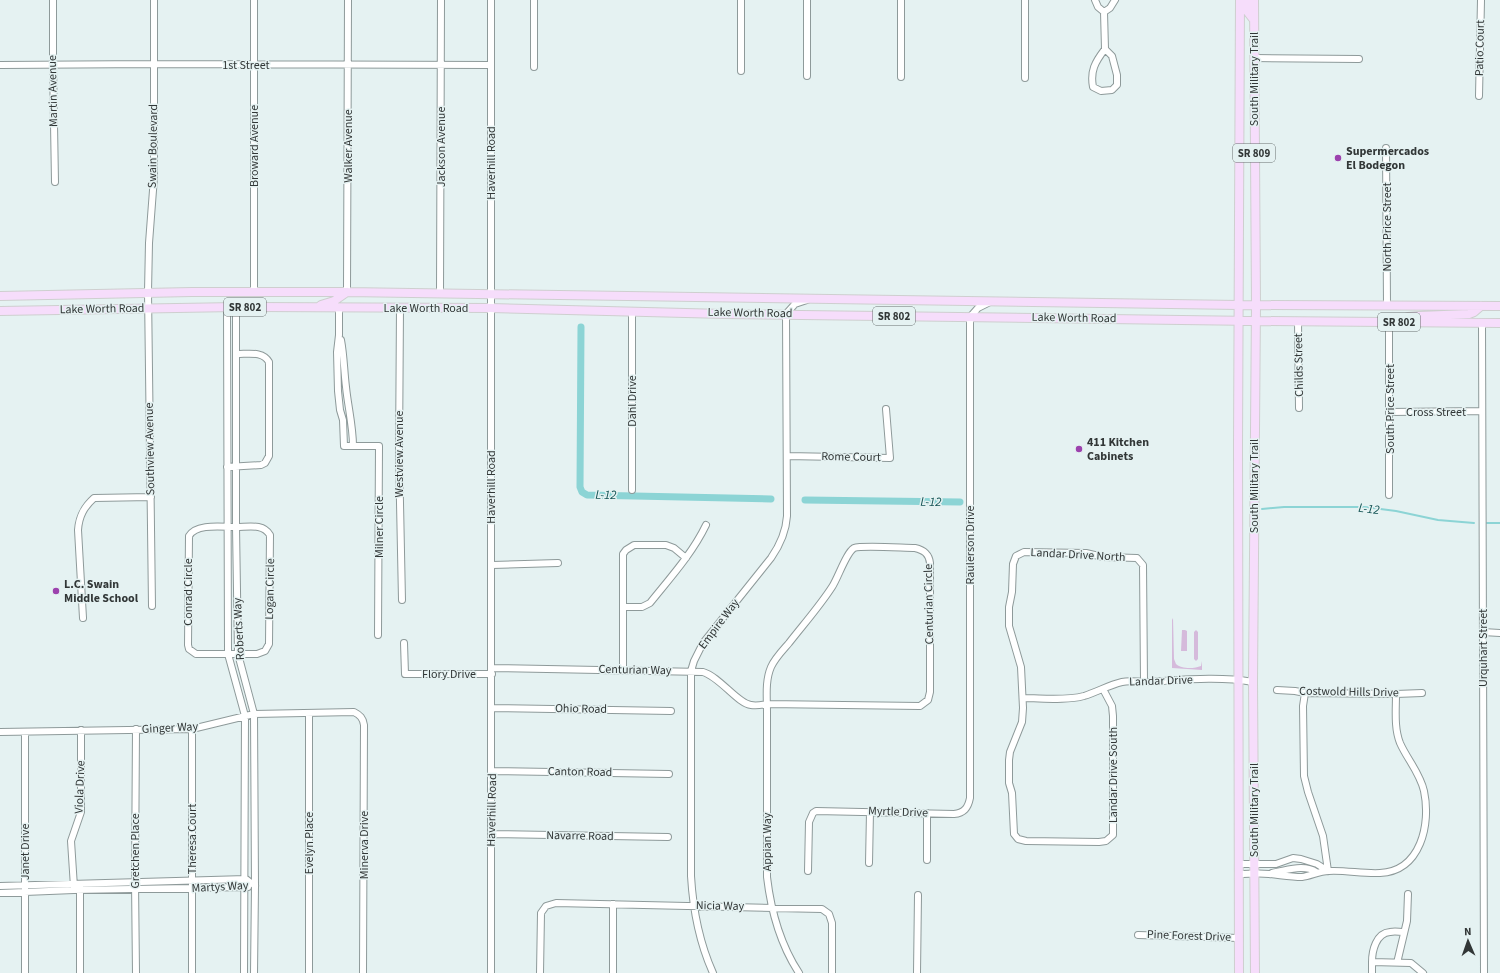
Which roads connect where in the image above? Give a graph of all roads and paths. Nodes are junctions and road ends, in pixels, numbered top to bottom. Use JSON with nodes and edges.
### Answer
{"nodes":[{"id":1,"x":53,"y":0,"type":"edge"},
{"id":2,"x":154,"y":0,"type":"edge"},
{"id":3,"x":254,"y":0,"type":"edge"},
{"id":4,"x":348,"y":0,"type":"edge"},
{"id":5,"x":441,"y":0,"type":"edge"},
{"id":6,"x":491,"y":0,"type":"edge"},
{"id":7,"x":534,"y":0,"type":"edge"},
{"id":8,"x":741,"y":0,"type":"edge"},
{"id":9,"x":807,"y":0,"type":"edge"},
{"id":10,"x":901,"y":0,"type":"edge"},
{"id":11,"x":1025,"y":0,"type":"edge"},
{"id":12,"x":1095,"y":0,"type":"edge"},
{"id":13,"x":1116,"y":0,"type":"edge"},
{"id":14,"x":1240,"y":0,"type":"edge"},
{"id":15,"x":1247,"y":0,"type":"edge"},
{"id":16,"x":1254,"y":0,"type":"edge"},
{"id":17,"x":1481,"y":0,"type":"edge"},
{"id":18,"x":1104,"y":12,"type":"junction"},
{"id":19,"x":1254,"y":20,"type":"junction"},
{"id":20,"x":1240,"y":30,"type":"junction"},
{"id":21,"x":1105,"y":49,"type":"junction"},
{"id":22,"x":1254,"y":58,"type":"junction"},
{"id":23,"x":1359,"y":59,"type":"dead end"},
{"id":24,"x":154,"y":64,"type":"junction"},
{"id":25,"x":0,"y":65,"type":"edge"},
{"id":26,"x":52,"y":65,"type":"junction"},
{"id":27,"x":254,"y":65,"type":"junction"},
{"id":28,"x":348,"y":65,"type":"junction"},
{"id":29,"x":491,"y":65,"type":"junction"},
{"id":30,"x":441,"y":66,"type":"junction"},
{"id":31,"x":534,"y":67,"type":"dead end"},
{"id":32,"x":741,"y":71,"type":"dead end"},
{"id":33,"x":807,"y":76,"type":"dead end"},
{"id":34,"x":901,"y":77,"type":"dead end"},
{"id":35,"x":1025,"y":78,"type":"dead end"},
{"id":36,"x":1479,"y":96,"type":"dead end"},
{"id":37,"x":1254,"y":131,"type":"junction"},
{"id":38,"x":1386,"y":148,"type":"dead end"},
{"id":39,"x":55,"y":182,"type":"dead end"},
{"id":40,"x":254,"y":291,"type":"junction"},
{"id":41,"x":148,"y":292,"type":"junction"},
{"id":42,"x":347,"y":292,"type":"junction"},
{"id":43,"x":440,"y":294,"type":"junction"},
{"id":44,"x":490,"y":294,"type":"junction"},
{"id":45,"x":0,"y":296,"type":"edge"},
{"id":46,"x":810,"y":299,"type":"junction"},
{"id":47,"x":990,"y":302,"type":"junction"},
{"id":48,"x":1238,"y":305,"type":"junction"},
{"id":49,"x":1256,"y":305,"type":"junction"},
{"id":50,"x":1387,"y":305,"type":"junction"},
{"id":51,"x":1480,"y":306,"type":"junction"},
{"id":52,"x":1500,"y":306,"type":"edge"},
{"id":53,"x":227,"y":307,"type":"junction"},
{"id":54,"x":236,"y":307,"type":"junction"},
{"id":55,"x":315,"y":307,"type":"junction"},
{"id":56,"x":339,"y":307,"type":"junction"},
{"id":57,"x":148,"y":308,"type":"junction"},
{"id":58,"x":400,"y":308,"type":"junction"},
{"id":59,"x":490,"y":308,"type":"junction"},
{"id":60,"x":0,"y":311,"type":"edge"},
{"id":61,"x":632,"y":312,"type":"junction"},
{"id":62,"x":786,"y":314,"type":"junction"},
{"id":63,"x":970,"y":317,"type":"junction"},
{"id":64,"x":1238,"y":320,"type":"junction"},
{"id":65,"x":1256,"y":321,"type":"junction"},
{"id":66,"x":1298,"y":321,"type":"junction"},
{"id":67,"x":1389,"y":322,"type":"junction"},
{"id":68,"x":1403,"y":322,"type":"junction"},
{"id":69,"x":1482,"y":322,"type":"junction"},
{"id":70,"x":1500,"y":322,"type":"edge"},
{"id":71,"x":339,"y":335,"type":"junction"},
{"id":72,"x":237,"y":354,"type":"junction"},
{"id":73,"x":1299,"y":408,"type":"dead end"},
{"id":74,"x":886,"y":410,"type":"dead end"},
{"id":75,"x":1482,"y":411,"type":"junction"},
{"id":76,"x":1390,"y":412,"type":"junction"},
{"id":77,"x":353,"y":446,"type":"junction"},
{"id":78,"x":787,"y":456,"type":"junction"},
{"id":79,"x":227,"y":467,"type":"junction"},
{"id":80,"x":236,"y":467,"type":"junction"},
{"id":81,"x":632,"y":490,"type":"dead end"},
{"id":82,"x":1389,"y":495,"type":"dead end"},
{"id":83,"x":151,"y":497,"type":"junction"},
{"id":84,"x":706,"y":526,"type":"dead end"},
{"id":85,"x":228,"y":527,"type":"junction"},
{"id":86,"x":236,"y":527,"type":"junction"},
{"id":87,"x":686,"y":558,"type":"junction"},
{"id":88,"x":558,"y":563,"type":"dead end"},
{"id":89,"x":492,"y":565,"type":"junction"},
{"id":90,"x":402,"y":600,"type":"dead end"},
{"id":91,"x":152,"y":606,"type":"dead end"},
{"id":92,"x":623,"y":608,"type":"junction"},
{"id":93,"x":83,"y":618,"type":"dead end"},
{"id":94,"x":1483,"y":632,"type":"junction"},
{"id":95,"x":1500,"y":632,"type":"edge"},
{"id":96,"x":378,"y":635,"type":"dead end"},
{"id":97,"x":404,"y":643,"type":"dead end"},
{"id":98,"x":228,"y":654,"type":"junction"},
{"id":99,"x":238,"y":654,"type":"junction"},
{"id":100,"x":623,"y":670,"type":"junction"},
{"id":101,"x":492,"y":671,"type":"junction"},
{"id":102,"x":691,"y":671,"type":"junction"},
{"id":103,"x":1238,"y":680,"type":"junction"},
{"id":104,"x":1144,"y":682,"type":"junction"},
{"id":105,"x":1253,"y":682,"type":"junction"},
{"id":106,"x":1103,"y":689,"type":"junction"},
{"id":107,"x":1277,"y":690,"type":"dead end"},
{"id":108,"x":1305,"y":693,"type":"junction"},
{"id":109,"x":1422,"y":693,"type":"dead end"},
{"id":110,"x":1396,"y":694,"type":"junction"},
{"id":111,"x":1023,"y":698,"type":"junction"},
{"id":112,"x":767,"y":704,"type":"junction"},
{"id":113,"x":492,"y":708,"type":"junction"},
{"id":114,"x":671,"y":710,"type":"dead end"},
{"id":115,"x":309,"y":713,"type":"junction"},
{"id":116,"x":254,"y":714,"type":"junction"},
{"id":117,"x":245,"y":716,"type":"junction"},
{"id":118,"x":361,"y":717,"type":"joint"},
{"id":119,"x":136,"y":729,"type":"junction"},
{"id":120,"x":192,"y":729,"type":"junction"},
{"id":121,"x":81,"y":730,"type":"junction"},
{"id":122,"x":0,"y":732,"type":"edge"},
{"id":123,"x":25,"y":732,"type":"junction"},
{"id":124,"x":492,"y":771,"type":"junction"},
{"id":125,"x":669,"y":774,"type":"dead end"},
{"id":126,"x":970,"y":798,"type":"joint"},
{"id":127,"x":870,"y":812,"type":"junction"},
{"id":128,"x":927,"y":813,"type":"junction"},
{"id":129,"x":491,"y":834,"type":"junction"},
{"id":130,"x":668,"y":837,"type":"dead end"},
{"id":131,"x":927,"y":860,"type":"dead end"},
{"id":132,"x":1310,"y":862,"type":"junction"},
{"id":133,"x":869,"y":863,"type":"dead end"},
{"id":134,"x":1239,"y":864,"type":"junction"},
{"id":135,"x":1254,"y":864,"type":"junction"},
{"id":136,"x":1306,"y":869,"type":"junction"},
{"id":137,"x":808,"y":871,"type":"dead end"},
{"id":138,"x":1328,"y":871,"type":"junction"},
{"id":139,"x":1316,"y":872,"type":"junction"},
{"id":140,"x":1239,"y":874,"type":"junction"},
{"id":141,"x":1254,"y":874,"type":"junction"},
{"id":142,"x":1267,"y":874,"type":"junction"},
{"id":143,"x":246,"y":879,"type":"junction"},
{"id":144,"x":192,"y":880,"type":"junction"},
{"id":145,"x":135,"y":881,"type":"junction"},
{"id":146,"x":77,"y":883,"type":"junction"},
{"id":147,"x":24,"y":884,"type":"junction"},
{"id":148,"x":0,"y":886,"type":"edge"},
{"id":149,"x":255,"y":886,"type":"junction"},
{"id":150,"x":246,"y":888,"type":"junction"},
{"id":151,"x":192,"y":889,"type":"junction"},
{"id":152,"x":77,"y":890,"type":"junction"},
{"id":153,"x":135,"y":890,"type":"junction"},
{"id":154,"x":25,"y":892,"type":"junction"},
{"id":155,"x":0,"y":894,"type":"edge"},
{"id":156,"x":1408,"y":894,"type":"dead end"},
{"id":157,"x":918,"y":896,"type":"dead end"},
{"id":158,"x":614,"y":904,"type":"junction"},
{"id":159,"x":693,"y":906,"type":"junction"},
{"id":160,"x":771,"y":907,"type":"junction"},
{"id":161,"x":1404,"y":932,"type":"junction"},
{"id":162,"x":1138,"y":935,"type":"dead end"},
{"id":163,"x":1239,"y":938,"type":"junction"},
{"id":164,"x":1372,"y":962,"type":"junction"},
{"id":165,"x":1397,"y":963,"type":"junction"},
{"id":166,"x":25,"y":973,"type":"edge"},
{"id":167,"x":80,"y":973,"type":"edge"},
{"id":168,"x":136,"y":973,"type":"edge"},
{"id":169,"x":192,"y":973,"type":"edge"},
{"id":170,"x":244,"y":973,"type":"edge"},
{"id":171,"x":254,"y":973,"type":"edge"},
{"id":172,"x":310,"y":973,"type":"edge"},
{"id":173,"x":363,"y":973,"type":"edge"},
{"id":174,"x":491,"y":973,"type":"edge"},
{"id":175,"x":540,"y":973,"type":"edge"},
{"id":176,"x":613,"y":973,"type":"edge"},
{"id":177,"x":713,"y":973,"type":"edge"},
{"id":178,"x":799,"y":973,"type":"edge"},
{"id":179,"x":832,"y":973,"type":"edge"},
{"id":180,"x":917,"y":973,"type":"edge"},
{"id":181,"x":1239,"y":973,"type":"edge"},
{"id":182,"x":1255,"y":973,"type":"edge"},
{"id":183,"x":1372,"y":973,"type":"edge"},
{"id":184,"x":1424,"y":973,"type":"edge"},
{"id":185,"x":1484,"y":973,"type":"edge"}],
"edges":[{"from":1,"to":26,"type":"street","name":"Martin Avenue"},
{"from":2,"to":24,"type":"street","name":"Swain Boulevard"},
{"from":3,"to":27,"type":"street","name":"Broward Avenue"},
{"from":4,"to":28,"type":"street","name":"Walker Avenue"},
{"from":5,"to":30,"type":"street","name":"Jackson Avenue"},
{"from":6,"to":29,"type":"street","name":"Haverhill Road"},
{"from":7,"to":31,"type":"street"},
{"from":8,"to":32,"type":"street"},
{"from":9,"to":33,"type":"street"},
{"from":10,"to":34,"type":"street"},
{"from":11,"to":35,"type":"street"},
{"from":12,"to":18,"type":"street"},
{"from":13,"to":18,"type":"street"},
{"from":14,"to":20,"type":"main road","name":"South Military Trail","number":"SR 809"},
{"from":15,"to":19,"type":"main road"},
{"from":16,"to":19,"type":"main road","name":"South Military Trail","number":"SR 809"},
{"from":17,"to":36,"type":"street","name":"Patio Court"},
{"from":18,"to":21,"type":"street"},
{"from":19,"to":22,"type":"main road","name":"South Military Trail","number":"SR 809"},
{"from":20,"to":37,"type":"main road"},
{"from":20,"to":48,"type":"main road","name":"South Military Trail","number":"SR 809"},
{"from":21,"to":21,"type":"street"},
{"from":22,"to":23,"type":"street"},
{"from":22,"to":37,"type":"main road","name":"South Military Trail","number":"SR 809"},
{"from":24,"to":26,"type":"street","name":"1st Street"},
{"from":24,"to":27,"type":"street","name":"1st Street"},
{"from":24,"to":41,"type":"street","name":"Swain Boulevard"},
{"from":25,"to":26,"type":"street","name":"1st Street"},
{"from":26,"to":39,"type":"street","name":"Martin Avenue"},
{"from":27,"to":28,"type":"street","name":"1st Street"},
{"from":27,"to":40,"type":"street","name":"Broward Avenue"},
{"from":28,"to":30,"type":"street","name":"1st Street"},
{"from":28,"to":42,"type":"street","name":"Walker Avenue"},
{"from":29,"to":30,"type":"street","name":"1st Street"},
{"from":29,"to":44,"type":"street","name":"Haverhill Road"},
{"from":30,"to":43,"type":"street","name":"Jackson Avenue"},
{"from":37,"to":49,"type":"main road","name":"South Military Trail","number":"SR 809"},
{"from":38,"to":50,"type":"street","name":"North Price Street"},
{"from":40,"to":41,"type":"main road","name":"Lake Worth Road","number":"SR 802"},
{"from":40,"to":42,"type":"main road","name":"Lake Worth Road","number":"SR 802"},
{"from":41,"to":45,"type":"main road","name":"Lake Worth Road","number":"SR 802"},
{"from":41,"to":57,"type":"street","name":"Southview Avenue"},
{"from":42,"to":43,"type":"main road","name":"Lake Worth Road","number":"SR 802"},
{"from":42,"to":55,"type":"main road"},
{"from":43,"to":44,"type":"main road","name":"Lake Worth Road","number":"SR 802"},
{"from":44,"to":46,"type":"main road","name":"Lake Worth Road","number":"SR 802"},
{"from":44,"to":59,"type":"street","name":"Haverhill Road"},
{"from":46,"to":47,"type":"main road","name":"Lake Worth Road","number":"SR 802"},
{"from":46,"to":62,"type":"street"},
{"from":47,"to":48,"type":"main road","name":"Lake Worth Road","number":"SR 802"},
{"from":47,"to":63,"type":"street"},
{"from":48,"to":49,"type":"main road","name":"Lake Worth Road","number":"SR 802"},
{"from":48,"to":64,"type":"main road","name":"South Military Trail","number":"SR 809"},
{"from":49,"to":50,"type":"main road","name":"Lake Worth Road","number":"SR 802"},
{"from":49,"to":65,"type":"main road","name":"South Military Trail","number":"SR 809"},
{"from":50,"to":51,"type":"main road","name":"Lake Worth Road","number":"SR 802"},
{"from":51,"to":52,"type":"main road","name":"Lake Worth Road","number":"SR 802"},
{"from":51,"to":68,"type":"main road"},
{"from":53,"to":54,"type":"main road","name":"Lake Worth Road","number":"SR 802"},
{"from":53,"to":57,"type":"main road","name":"Lake Worth Road","number":"SR 802"},
{"from":53,"to":79,"type":"street","name":"Roberts Way"},
{"from":54,"to":55,"type":"main road","name":"Lake Worth Road","number":"SR 802"},
{"from":54,"to":72,"type":"street","name":"Roberts Way"},
{"from":55,"to":56,"type":"main road","name":"Lake Worth Road","number":"SR 802"},
{"from":56,"to":58,"type":"main road","name":"Lake Worth Road","number":"SR 802"},
{"from":56,"to":71,"type":"street","name":"Milner Circle"},
{"from":57,"to":60,"type":"main road","name":"Lake Worth Road","number":"SR 802"},
{"from":57,"to":83,"type":"street","name":"Southview Avenue"},
{"from":58,"to":59,"type":"main road","name":"Lake Worth Road","number":"SR 802"},
{"from":58,"to":90,"type":"street","name":"Westview Avenue"},
{"from":59,"to":61,"type":"main road","name":"Lake Worth Road","number":"SR 802"},
{"from":59,"to":89,"type":"street","name":"Haverhill Road"},
{"from":61,"to":62,"type":"main road","name":"Lake Worth Road","number":"SR 802"},
{"from":61,"to":81,"type":"street","name":"Dahl Drive"},
{"from":62,"to":63,"type":"main road","name":"Lake Worth Road","number":"SR 802"},
{"from":62,"to":78,"type":"street","name":"Empire Way"},
{"from":63,"to":64,"type":"main road","name":"Lake Worth Road","number":"SR 802"},
{"from":63,"to":126,"type":"street","name":"Raulerson Drive"},
{"from":64,"to":65,"type":"main road","name":"Lake Worth Road","number":"SR 802"},
{"from":64,"to":103,"type":"main road","name":"South Military Trail"},
{"from":65,"to":66,"type":"main road","name":"Lake Worth Road","number":"SR 802"},
{"from":65,"to":105,"type":"main road","name":"South Military Trail"},
{"from":66,"to":67,"type":"main road","name":"Lake Worth Road","number":"SR 802"},
{"from":66,"to":73,"type":"street","name":"Childs Street"},
{"from":67,"to":68,"type":"main road","name":"Lake Worth Road","number":"SR 802"},
{"from":67,"to":76,"type":"street","name":"South Price Street"},
{"from":68,"to":69,"type":"main road","name":"Lake Worth Road","number":"SR 802"},
{"from":69,"to":70,"type":"main road","name":"Lake Worth Road","number":"SR 802"},
{"from":69,"to":75,"type":"street","name":"Urquhart Street"},
{"from":71,"to":77,"type":"street","name":"Milner Circle"},
{"from":71,"to":77,"type":"street","name":"Milner Circle"},
{"from":72,"to":80,"type":"street","name":"Roberts Way"},
{"from":72,"to":80,"type":"street"},
{"from":74,"to":78,"type":"street","name":"Rome Court"},
{"from":75,"to":76,"type":"street","name":"Cross Street"},
{"from":75,"to":94,"type":"street","name":"Urquhart Street"},
{"from":76,"to":82,"type":"street","name":"South Price Street"},
{"from":77,"to":96,"type":"street","name":"Milner Circle"},
{"from":78,"to":102,"type":"street","name":"Empire Way"},
{"from":79,"to":80,"type":"street"},
{"from":79,"to":85,"type":"street","name":"Roberts Way"},
{"from":80,"to":86,"type":"street","name":"Roberts Way"},
{"from":83,"to":91,"type":"street","name":"Southview Avenue"},
{"from":83,"to":93,"type":"street"},
{"from":84,"to":87,"type":"street"},
{"from":85,"to":86,"type":"street","name":"Conrad Circle"},
{"from":85,"to":98,"type":"street","name":"Roberts Way"},
{"from":85,"to":98,"type":"street","name":"Conrad Circle"},
{"from":86,"to":99,"type":"street","name":"Roberts Way"},
{"from":86,"to":99,"type":"street","name":"Logan Circle"},
{"from":87,"to":92,"type":"street"},
{"from":87,"to":92,"type":"street"},
{"from":88,"to":89,"type":"street"},
{"from":89,"to":101,"type":"street","name":"Haverhill Road"},
{"from":92,"to":100,"type":"street"},
{"from":94,"to":95,"type":"street"},
{"from":94,"to":185,"type":"street","name":"Urquhart Street"},
{"from":97,"to":101,"type":"street","name":"Flory Drive"},
{"from":98,"to":99,"type":"street","name":"Conrad Circle"},
{"from":98,"to":117,"type":"street","name":"Roberts Way"},
{"from":99,"to":116,"type":"street","name":"Roberts Way"},
{"from":100,"to":101,"type":"street","name":"Centurian Way"},
{"from":100,"to":102,"type":"street","name":"Centurian Way"},
{"from":101,"to":113,"type":"street","name":"Haverhill Road"},
{"from":102,"to":112,"type":"street","name":"Centurian Way"},
{"from":102,"to":159,"type":"street","name":"Empire Way"},
{"from":103,"to":104,"type":"street","name":"Landar Drive"},
{"from":103,"to":105,"type":"street","name":"Landar Drive"},
{"from":103,"to":134,"type":"main road","name":"South Military Trail"},
{"from":104,"to":106,"type":"street","name":"Landar Drive"},
{"from":104,"to":111,"type":"street","name":"Landar Drive North"},
{"from":105,"to":135,"type":"main road","name":"South Military Trail"},
{"from":106,"to":111,"type":"street","name":"Landar Drive"},
{"from":106,"to":111,"type":"street","name":"Landar Drive South"},
{"from":107,"to":108,"type":"street","name":"Costwold Hills Drive"},
{"from":108,"to":110,"type":"street","name":"Costwold Hills Drive"},
{"from":108,"to":138,"type":"street"},
{"from":109,"to":110,"type":"street","name":"Costwold Hills Drive"},
{"from":110,"to":138,"type":"street"},
{"from":112,"to":112,"type":"street","name":"Centurian Circle"},
{"from":112,"to":160,"type":"street","name":"Appian Way"},
{"from":113,"to":114,"type":"street","name":"Ohio Road"},
{"from":113,"to":124,"type":"street","name":"Haverhill Road"},
{"from":115,"to":116,"type":"street","name":"Ginger Way"},
{"from":115,"to":118,"type":"street","name":"Ginger Way"},
{"from":115,"to":172,"type":"street","name":"Evelyn Place"},
{"from":116,"to":117,"type":"street","name":"Ginger Way"},
{"from":116,"to":149,"type":"street","name":"Roberts Way"},
{"from":117,"to":120,"type":"street","name":"Ginger Way"},
{"from":117,"to":143,"type":"street","name":"Roberts Way"},
{"from":118,"to":173,"type":"street","name":"Minerva Drive"},
{"from":119,"to":120,"type":"street","name":"Ginger Way"},
{"from":119,"to":121,"type":"street","name":"Ginger Way"},
{"from":119,"to":145,"type":"street","name":"Gretchen Place"},
{"from":120,"to":144,"type":"street","name":"Theresa Court"},
{"from":121,"to":123,"type":"street","name":"Ginger Way"},
{"from":121,"to":146,"type":"street","name":"Viola Drive"},
{"from":122,"to":123,"type":"street","name":"Ginger Way"},
{"from":123,"to":147,"type":"street","name":"Janet Drive"},
{"from":124,"to":125,"type":"street","name":"Canton Road"},
{"from":124,"to":129,"type":"street","name":"Haverhill Road"},
{"from":126,"to":128,"type":"street","name":"Myrtle Drive"},
{"from":127,"to":128,"type":"street","name":"Myrtle Drive"},
{"from":127,"to":133,"type":"street"},
{"from":127,"to":137,"type":"street","name":"Myrtle Drive"},
{"from":128,"to":131,"type":"street"},
{"from":129,"to":130,"type":"street","name":"Navarre Road"},
{"from":129,"to":174,"type":"street","name":"Haverhill Road"},
{"from":132,"to":135,"type":"street"},
{"from":132,"to":136,"type":"street"},
{"from":132,"to":138,"type":"street"},
{"from":134,"to":135,"type":"street"},
{"from":134,"to":140,"type":"main road","name":"South Military Trail"},
{"from":135,"to":141,"type":"main road","name":"South Military Trail"},
{"from":136,"to":139,"type":"street"},
{"from":136,"to":142,"type":"street"},
{"from":138,"to":139,"type":"street"},
{"from":139,"to":142,"type":"street"},
{"from":140,"to":141,"type":"street"},
{"from":140,"to":163,"type":"main road","name":"South Military Trail"},
{"from":141,"to":142,"type":"street"},
{"from":141,"to":182,"type":"main road","name":"South Military Trail"},
{"from":143,"to":144,"type":"street","name":"Martys Way"},
{"from":143,"to":149,"type":"street","name":"Martys Way"},
{"from":143,"to":150,"type":"street","name":"Roberts Way"},
{"from":144,"to":145,"type":"street","name":"Martys Way"},
{"from":144,"to":151,"type":"street","name":"Theresa Court"},
{"from":145,"to":146,"type":"street","name":"Martys Way"},
{"from":145,"to":153,"type":"street","name":"Gretchen Place"},
{"from":146,"to":147,"type":"street","name":"Martys Way"},
{"from":146,"to":152,"type":"street","name":"Viola Drive"},
{"from":147,"to":148,"type":"street","name":"Martys Way"},
{"from":147,"to":154,"type":"street","name":"Janet Drive"},
{"from":149,"to":150,"type":"street","name":"Martys Way"},
{"from":149,"to":171,"type":"street","name":"Roberts Way"},
{"from":150,"to":151,"type":"street","name":"Martys Way"},
{"from":150,"to":170,"type":"street","name":"Roberts Way"},
{"from":151,"to":153,"type":"street","name":"Martys Way"},
{"from":151,"to":169,"type":"street","name":"Theresa Court"},
{"from":152,"to":153,"type":"street","name":"Martys Way"},
{"from":152,"to":154,"type":"street","name":"Martys Way"},
{"from":152,"to":167,"type":"street","name":"Viola Drive"},
{"from":153,"to":168,"type":"street","name":"Gretchen Place"},
{"from":154,"to":155,"type":"street","name":"Martys Way"},
{"from":154,"to":166,"type":"street","name":"Janet Drive"},
{"from":156,"to":161,"type":"street"},
{"from":157,"to":180,"type":"street"},
{"from":158,"to":159,"type":"street","name":"Nicia Way"},
{"from":158,"to":175,"type":"street","name":"Nicia Way"},
{"from":158,"to":176,"type":"street"},
{"from":159,"to":160,"type":"street","name":"Nicia Way"},
{"from":159,"to":177,"type":"street","name":"Empire Way"},
{"from":160,"to":178,"type":"street","name":"Appian Way"},
{"from":160,"to":179,"type":"street","name":"Nicia Way"},
{"from":161,"to":164,"type":"street"},
{"from":161,"to":165,"type":"street"},
{"from":162,"to":163,"type":"street","name":"Pine Forest Drive"},
{"from":163,"to":181,"type":"main road","name":"South Military Trail"},
{"from":164,"to":165,"type":"street"},
{"from":164,"to":183,"type":"street"},
{"from":165,"to":184,"type":"street"}]}
